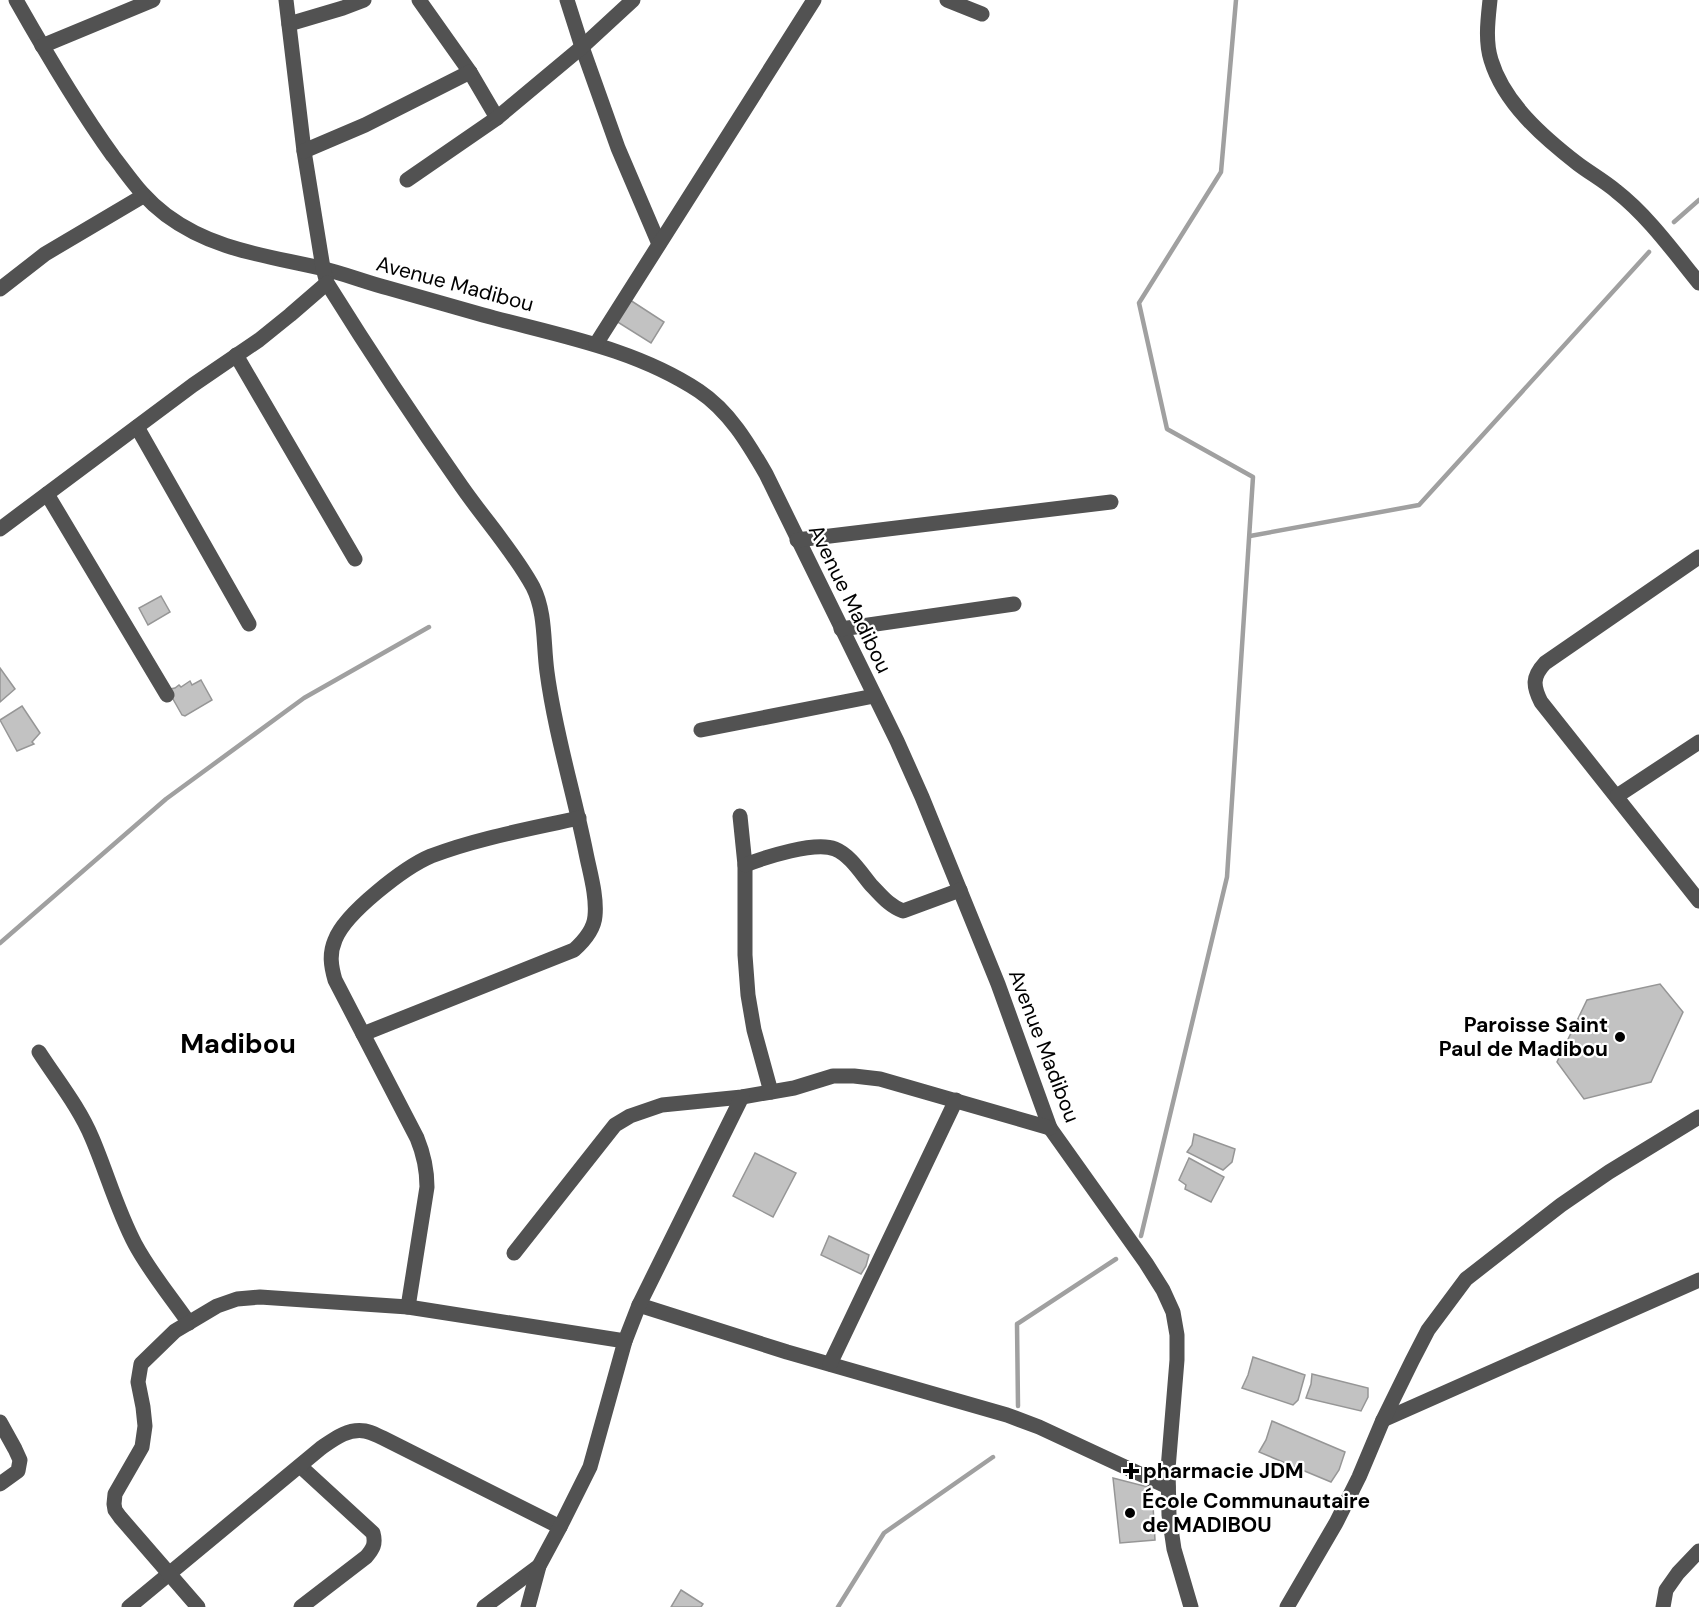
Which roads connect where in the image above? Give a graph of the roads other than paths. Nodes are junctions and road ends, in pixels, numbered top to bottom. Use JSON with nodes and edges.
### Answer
{"nodes":[{"id":1,"x":16,"y":0,"type":"edge"},
{"id":2,"x":153,"y":0,"type":"edge"},
{"id":3,"x":286,"y":0,"type":"edge"},
{"id":4,"x":364,"y":0,"type":"edge"},
{"id":5,"x":418,"y":0,"type":"edge"},
{"id":6,"x":567,"y":0,"type":"edge"},
{"id":7,"x":633,"y":0,"type":"edge"},
{"id":8,"x":814,"y":0,"type":"edge"},
{"id":9,"x":947,"y":0,"type":"edge"},
{"id":10,"x":1490,"y":0,"type":"edge"},
{"id":11,"x":982,"y":14,"type":"dead end"},
{"id":12,"x":289,"y":24,"type":"junction"},
{"id":13,"x":42,"y":46,"type":"junction"},
{"id":14,"x":582,"y":47,"type":"junction"},
{"id":15,"x":470,"y":72,"type":"junction"},
{"id":16,"x":497,"y":118,"type":"junction"},
{"id":17,"x":304,"y":151,"type":"junction"},
{"id":18,"x":407,"y":180,"type":"dead end"},
{"id":19,"x":142,"y":196,"type":"junction"},
{"id":20,"x":659,"y":244,"type":"junction"},
{"id":21,"x":325,"y":276,"type":"junction"},
{"id":22,"x":1699,"y":283,"type":"edge"},
{"id":23,"x":0,"y":289,"type":"edge"},
{"id":24,"x":596,"y":344,"type":"junction"},
{"id":25,"x":236,"y":355,"type":"junction"},
{"id":26,"x":137,"y":427,"type":"junction"},
{"id":27,"x":47,"y":494,"type":"junction"},
{"id":28,"x":1111,"y":502,"type":"dead end"},
{"id":29,"x":0,"y":529,"type":"edge"},
{"id":30,"x":797,"y":540,"type":"junction"},
{"id":31,"x":1699,"y":557,"type":"edge"},
{"id":32,"x":355,"y":559,"type":"dead end"},
{"id":33,"x":1014,"y":604,"type":"dead end"},
{"id":34,"x":249,"y":624,"type":"dead end"},
{"id":35,"x":841,"y":629,"type":"junction"},
{"id":36,"x":167,"y":695,"type":"dead end"},
{"id":37,"x":874,"y":696,"type":"junction"},
{"id":38,"x":701,"y":730,"type":"dead end"},
{"id":39,"x":1699,"y":742,"type":"edge"},
{"id":40,"x":1617,"y":796,"type":"junction"},
{"id":41,"x":740,"y":816,"type":"dead end"},
{"id":42,"x":579,"y":818,"type":"junction"},
{"id":43,"x":746,"y":865,"type":"junction"},
{"id":44,"x":960,"y":891,"type":"junction"},
{"id":45,"x":1699,"y":901,"type":"edge"},
{"id":46,"x":363,"y":1034,"type":"junction"},
{"id":47,"x":39,"y":1052,"type":"dead end"},
{"id":48,"x":771,"y":1092,"type":"junction"},
{"id":49,"x":742,"y":1097,"type":"junction"},
{"id":50,"x":956,"y":1100,"type":"junction"},
{"id":51,"x":1699,"y":1117,"type":"edge"},
{"id":52,"x":1050,"y":1128,"type":"junction"},
{"id":53,"x":514,"y":1253,"type":"dead end"},
{"id":54,"x":1699,"y":1280,"type":"edge"},
{"id":55,"x":639,"y":1305,"type":"junction"},
{"id":56,"x":408,"y":1307,"type":"junction"},
{"id":57,"x":189,"y":1323,"type":"junction"},
{"id":58,"x":625,"y":1341,"type":"junction"},
{"id":59,"x":830,"y":1364,"type":"junction"},
{"id":60,"x":1383,"y":1420,"type":"junction"},
{"id":61,"x":0,"y":1422,"type":"edge"},
{"id":62,"x":300,"y":1466,"type":"junction"},
{"id":63,"x":0,"y":1484,"type":"edge"},
{"id":64,"x":1168,"y":1487,"type":"junction"},
{"id":65,"x":560,"y":1527,"type":"junction"},
{"id":66,"x":1699,"y":1551,"type":"edge"},
{"id":67,"x":539,"y":1566,"type":"junction"},
{"id":68,"x":169,"y":1574,"type":"junction"},
{"id":69,"x":129,"y":1607,"type":"edge"},
{"id":70,"x":198,"y":1607,"type":"edge"},
{"id":71,"x":301,"y":1607,"type":"edge"},
{"id":72,"x":484,"y":1607,"type":"edge"},
{"id":73,"x":528,"y":1607,"type":"edge"},
{"id":74,"x":1191,"y":1607,"type":"edge"},
{"id":75,"x":1287,"y":1607,"type":"edge"},
{"id":76,"x":1663,"y":1607,"type":"edge"}],
"edges":[{"from":1,"to":13,"type":"street","name":"Avenue Madibou"},
{"from":2,"to":13,"type":"street"},
{"from":3,"to":12,"type":"street"},
{"from":4,"to":12,"type":"street"},
{"from":5,"to":15,"type":"street"},
{"from":6,"to":14,"type":"street"},
{"from":7,"to":14,"type":"street"},
{"from":8,"to":20,"type":"street"},
{"from":9,"to":11,"type":"street"},
{"from":10,"to":22,"type":"street"},
{"from":12,"to":17,"type":"street"},
{"from":13,"to":19,"type":"street","name":"Avenue Madibou"},
{"from":14,"to":16,"type":"street"},
{"from":14,"to":20,"type":"street"},
{"from":15,"to":16,"type":"street"},
{"from":15,"to":17,"type":"street"},
{"from":16,"to":18,"type":"street"},
{"from":17,"to":21,"type":"street"},
{"from":19,"to":21,"type":"street","name":"Avenue Madibou"},
{"from":19,"to":23,"type":"street"},
{"from":20,"to":24,"type":"street"},
{"from":21,"to":24,"type":"street","name":"Avenue Madibou"},
{"from":21,"to":25,"type":"street"},
{"from":21,"to":42,"type":"street"},
{"from":24,"to":30,"type":"street","name":"Avenue Madibou"},
{"from":25,"to":26,"type":"street"},
{"from":25,"to":32,"type":"street"},
{"from":26,"to":27,"type":"street"},
{"from":26,"to":34,"type":"street"},
{"from":27,"to":29,"type":"street"},
{"from":27,"to":36,"type":"street"},
{"from":28,"to":30,"type":"street"},
{"from":30,"to":35,"type":"street","name":"Avenue Madibou"},
{"from":31,"to":40,"type":"street"},
{"from":33,"to":35,"type":"street"},
{"from":35,"to":37,"type":"street","name":"Avenue Madibou"},
{"from":37,"to":38,"type":"street"},
{"from":37,"to":44,"type":"street","name":"Avenue Madibou"},
{"from":39,"to":40,"type":"street"},
{"from":40,"to":45,"type":"street"},
{"from":41,"to":43,"type":"street"},
{"from":42,"to":46,"type":"street"},
{"from":42,"to":46,"type":"street"},
{"from":43,"to":44,"type":"street"},
{"from":43,"to":48,"type":"street"},
{"from":44,"to":52,"type":"street","name":"Avenue Madibou"},
{"from":46,"to":56,"type":"street"},
{"from":47,"to":57,"type":"street"},
{"from":48,"to":49,"type":"street"},
{"from":48,"to":50,"type":"street"},
{"from":49,"to":53,"type":"street"},
{"from":49,"to":55,"type":"street"},
{"from":50,"to":52,"type":"street"},
{"from":50,"to":59,"type":"street"},
{"from":51,"to":60,"type":"street"},
{"from":52,"to":64,"type":"street","name":"Avenue Madibou"},
{"from":54,"to":60,"type":"street"},
{"from":55,"to":58,"type":"street"},
{"from":55,"to":59,"type":"street"},
{"from":56,"to":57,"type":"street"},
{"from":56,"to":58,"type":"street"},
{"from":57,"to":68,"type":"street"},
{"from":58,"to":65,"type":"street"},
{"from":59,"to":64,"type":"street"},
{"from":60,"to":75,"type":"street"},
{"from":61,"to":63,"type":"street"},
{"from":62,"to":65,"type":"street"},
{"from":62,"to":68,"type":"street"},
{"from":62,"to":71,"type":"street"},
{"from":64,"to":74,"type":"street","name":"Avenue Madibou"},
{"from":65,"to":67,"type":"street"},
{"from":66,"to":76,"type":"street"},
{"from":67,"to":72,"type":"street"},
{"from":67,"to":73,"type":"street"},
{"from":68,"to":69,"type":"street"},
{"from":68,"to":70,"type":"street"}]}
